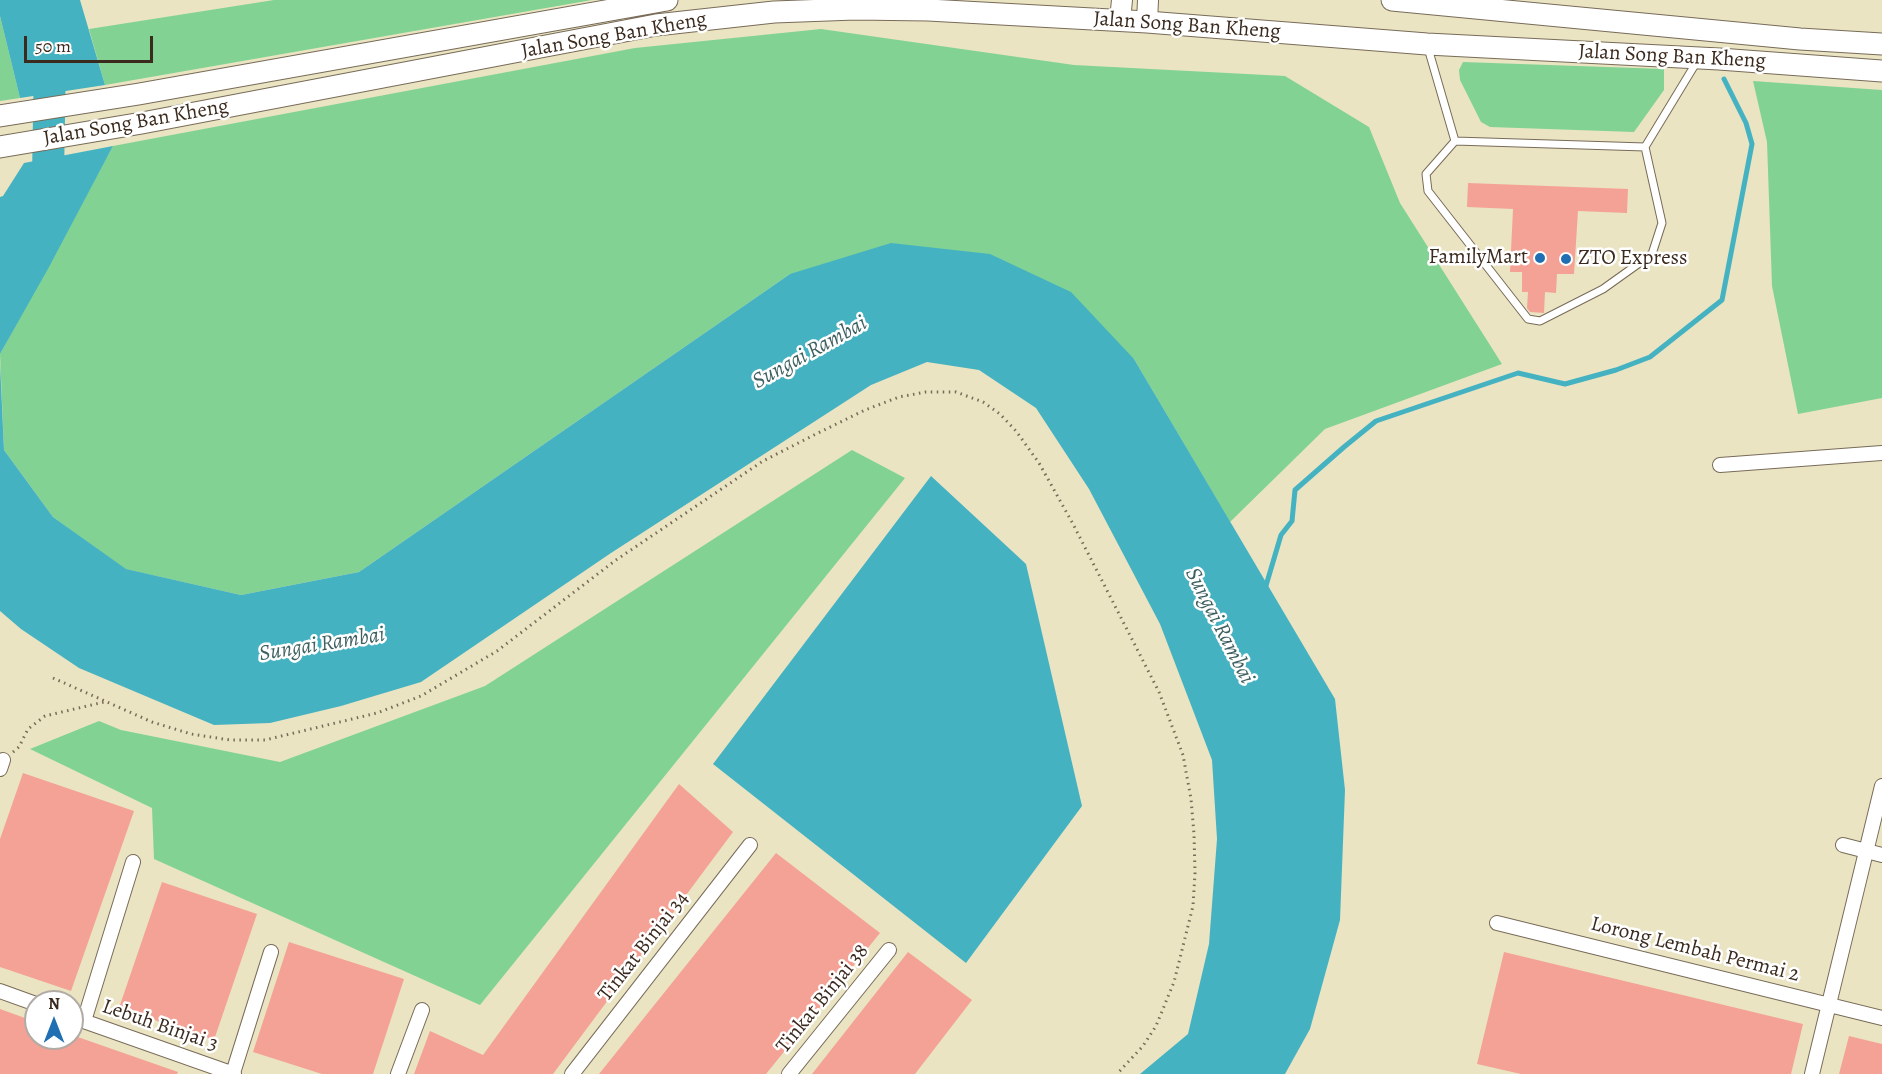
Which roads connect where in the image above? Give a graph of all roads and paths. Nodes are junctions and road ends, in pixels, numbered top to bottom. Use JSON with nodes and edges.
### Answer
{"nodes":[{"id":1,"x":667,"y":0,"type":"edge"},
{"id":2,"x":1148,"y":0,"type":"edge"},
{"id":3,"x":1392,"y":0,"type":"edge"},
{"id":4,"x":1121,"y":10,"type":"edge"},
{"id":5,"x":1147,"y":22,"type":"junction"},
{"id":6,"x":1427,"y":44,"type":"junction"},
{"id":7,"x":1882,"y":44,"type":"edge"},
{"id":8,"x":1699,"y":58,"type":"junction"},
{"id":9,"x":1882,"y":71,"type":"edge"},
{"id":10,"x":0,"y":116,"type":"edge"},
{"id":11,"x":1455,"y":141,"type":"junction"},
{"id":12,"x":0,"y":147,"type":"edge"},
{"id":13,"x":1645,"y":147,"type":"junction"},
{"id":14,"x":1882,"y":453,"type":"edge"},
{"id":15,"x":1720,"y":465,"type":"dead end"},
{"id":16,"x":53,"y":678,"type":"dead end"},
{"id":17,"x":106,"y":701,"type":"junction"},
{"id":18,"x":2,"y":765,"type":"edge"},
{"id":19,"x":1882,"y":786,"type":"edge"},
{"id":20,"x":750,"y":845,"type":"dead end"},
{"id":21,"x":1843,"y":845,"type":"dead end"},
{"id":22,"x":1866,"y":851,"type":"junction"},
{"id":23,"x":1882,"y":855,"type":"edge"},
{"id":24,"x":133,"y":862,"type":"dead end"},
{"id":25,"x":1497,"y":923,"type":"dead end"},
{"id":26,"x":890,"y":950,"type":"dead end"},
{"id":27,"x":271,"y":952,"type":"dead end"},
{"id":28,"x":0,"y":991,"type":"edge"},
{"id":29,"x":24,"y":1000,"type":"edge"},
{"id":30,"x":84,"y":1002,"type":"edge"},
{"id":31,"x":1829,"y":1005,"type":"junction"},
{"id":32,"x":422,"y":1010,"type":"dead end"},
{"id":33,"x":1882,"y":1018,"type":"edge"},
{"id":34,"x":84,"y":1021,"type":"edge"},
{"id":35,"x":233,"y":1074,"type":"edge"},
{"id":36,"x":398,"y":1074,"type":"edge"},
{"id":37,"x":572,"y":1074,"type":"edge"},
{"id":38,"x":789,"y":1074,"type":"edge"},
{"id":39,"x":1117,"y":1074,"type":"edge"},
{"id":40,"x":1812,"y":1074,"type":"edge"}],
"edges":[{"from":1,"to":10,"type":"main road","name":"Jalan Song Ban Kheng"},
{"from":2,"to":5,"type":"street"},
{"from":3,"to":7,"type":"main road","name":"Jalan Song Ban Kheng"},
{"from":4,"to":5,"type":"main road","name":"Jalan Song Ban Kheng"},
{"from":4,"to":12,"type":"main road","name":"Jalan Song Ban Kheng"},
{"from":5,"to":6,"type":"main road","name":"Jalan Song Ban Kheng"},
{"from":6,"to":8,"type":"main road","name":"Jalan Song Ban Kheng"},
{"from":6,"to":11,"type":"lane"},
{"from":8,"to":9,"type":"main road","name":"Jalan Song Ban Kheng"},
{"from":8,"to":13,"type":"lane"},
{"from":11,"to":13,"type":"lane"},
{"from":11,"to":13,"type":"lane"},
{"from":14,"to":15,"type":"street"},
{"from":16,"to":17,"type":"path"},
{"from":17,"to":18,"type":"path"},
{"from":17,"to":39,"type":"path"},
{"from":19,"to":22,"type":"street"},
{"from":20,"to":37,"type":"street","name":"Tinkat Binjai 34"},
{"from":21,"to":22,"type":"street"},
{"from":22,"to":23,"type":"street"},
{"from":22,"to":31,"type":"street"},
{"from":24,"to":30,"type":"street"},
{"from":25,"to":31,"type":"street","name":"Lorong Lembah Permai 2"},
{"from":26,"to":38,"type":"street","name":"Tinkat Binjai 38"},
{"from":27,"to":35,"type":"street"},
{"from":28,"to":29,"type":"street"},
{"from":31,"to":33,"type":"street","name":"Lorong Lembah Permai 2"},
{"from":31,"to":40,"type":"street"},
{"from":32,"to":36,"type":"street"},
{"from":34,"to":35,"type":"street","name":"Lebuh Binjai 3"}]}
